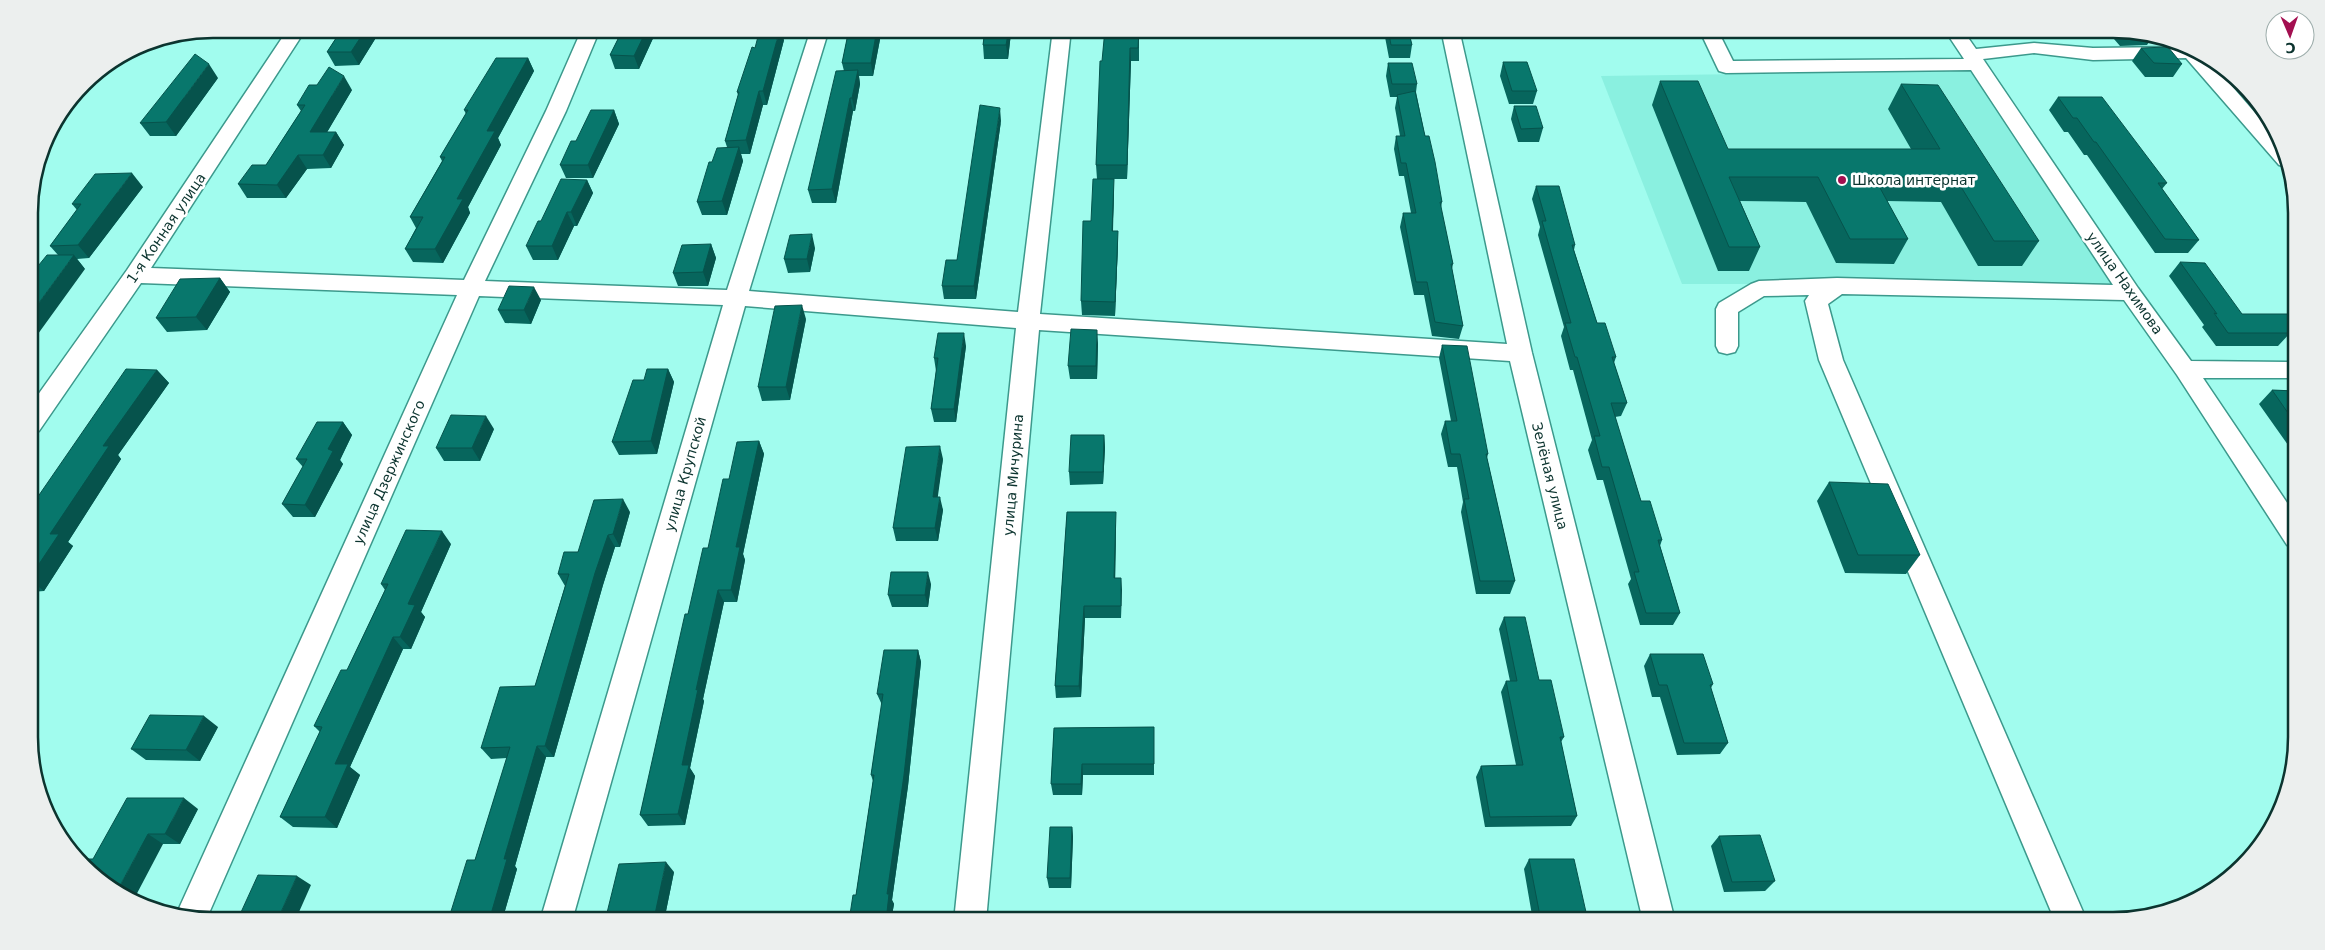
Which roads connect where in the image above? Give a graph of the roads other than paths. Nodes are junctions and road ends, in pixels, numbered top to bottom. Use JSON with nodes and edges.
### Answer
{"nodes":[{"id":1,"x":291,"y":38,"type":"edge"},
{"id":2,"x":587,"y":38,"type":"edge"},
{"id":3,"x":817,"y":38,"type":"edge"},
{"id":4,"x":1061,"y":38,"type":"edge"},
{"id":5,"x":1452,"y":38,"type":"edge"},
{"id":6,"x":1712,"y":38,"type":"edge"},
{"id":7,"x":1959,"y":38,"type":"edge"},
{"id":8,"x":2177,"y":51,"type":"edge"},
{"id":9,"x":1974,"y":59,"type":"junction"},
{"id":10,"x":2203,"y":63,"type":"edge"},
{"id":11,"x":2274,"y":147,"type":"edge"},
{"id":12,"x":135,"y":275,"type":"junction"},
{"id":13,"x":1837,"y":286,"type":"junction"},
{"id":14,"x":471,"y":288,"type":"junction"},
{"id":15,"x":2130,"y":294,"type":"junction"},
{"id":16,"x":736,"y":298,"type":"junction"},
{"id":17,"x":1028,"y":321,"type":"junction"},
{"id":18,"x":1727,"y":346,"type":"dead end"},
{"id":19,"x":1520,"y":352,"type":"junction"},
{"id":20,"x":2185,"y":369,"type":"junction"},
{"id":21,"x":2288,"y":370,"type":"edge"},
{"id":22,"x":38,"y":414,"type":"edge"},
{"id":23,"x":2288,"y":526,"type":"edge"},
{"id":24,"x":194,"y":911,"type":"edge"},
{"id":25,"x":559,"y":912,"type":"edge"},
{"id":26,"x":971,"y":912,"type":"edge"},
{"id":27,"x":1657,"y":912,"type":"edge"},
{"id":28,"x":2068,"y":912,"type":"edge"}],
"edges":[{"from":1,"to":12,"type":"street","name":"1-я Конная улица"},
{"from":2,"to":14,"type":"street","name":"улица Дзержинского"},
{"from":3,"to":16,"type":"street","name":"улица Крупской"},
{"from":4,"to":17,"type":"street","name":"улица Мичурина"},
{"from":5,"to":19,"type":"street","name":"Зелёная улица"},
{"from":6,"to":9,"type":"street"},
{"from":7,"to":9,"type":"street","name":"улица Нахимова"},
{"from":8,"to":9,"type":"street"},
{"from":9,"to":15,"type":"street","name":"улица Нахимова"},
{"from":10,"to":11,"type":"street"},
{"from":12,"to":14,"type":"street"},
{"from":12,"to":22,"type":"street","name":"1-я Конная улица"},
{"from":13,"to":15,"type":"street"},
{"from":13,"to":18,"type":"street"},
{"from":13,"to":28,"type":"street"},
{"from":14,"to":16,"type":"street"},
{"from":14,"to":24,"type":"street","name":"улица Дзержинского"},
{"from":15,"to":20,"type":"street","name":"улица Нахимова"},
{"from":16,"to":17,"type":"street"},
{"from":16,"to":25,"type":"street","name":"улица Крупской"},
{"from":17,"to":19,"type":"street"},
{"from":17,"to":26,"type":"street","name":"улица Мичурина"},
{"from":19,"to":27,"type":"street","name":"Зелёная улица"},
{"from":20,"to":21,"type":"street"},
{"from":20,"to":23,"type":"street","name":"улица Нахимова"}]}
